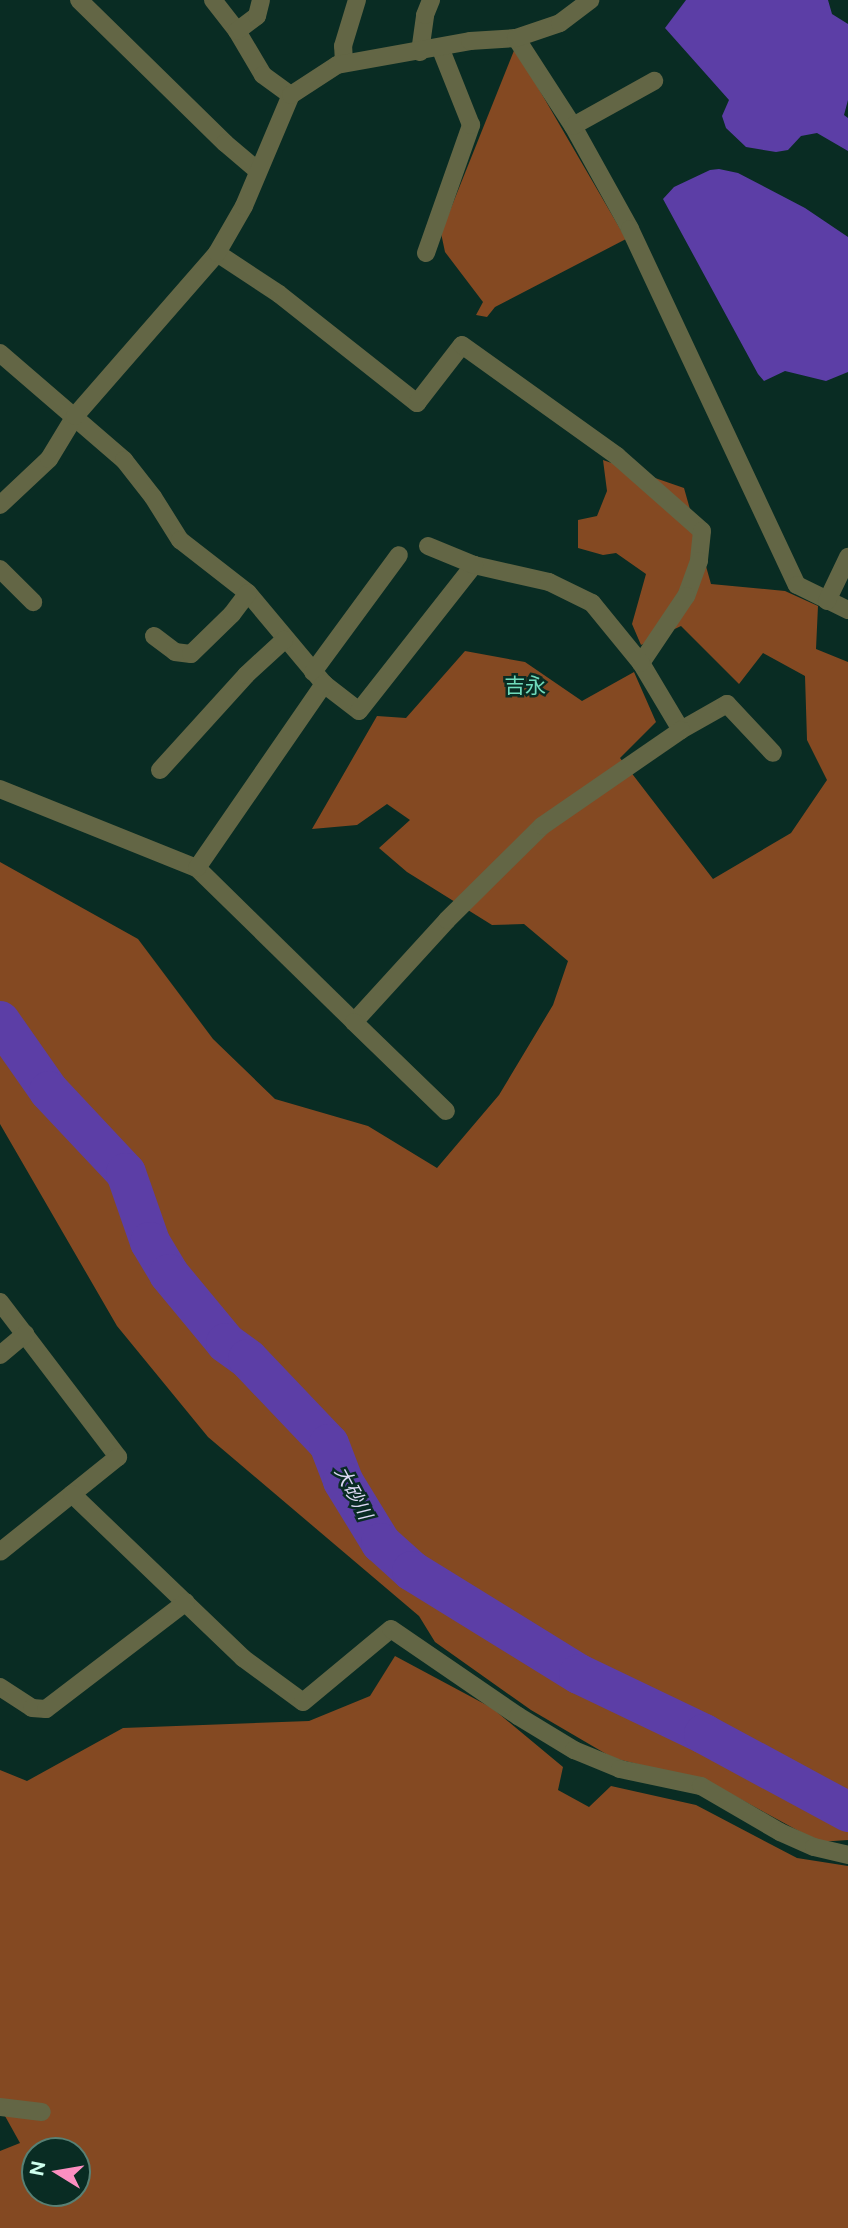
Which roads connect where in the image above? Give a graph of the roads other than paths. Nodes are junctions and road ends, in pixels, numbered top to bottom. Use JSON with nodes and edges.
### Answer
{"nodes":[{"id":1,"x":213,"y":0,"type":"edge"},
{"id":2,"x":261,"y":0,"type":"edge"},
{"id":3,"x":356,"y":0,"type":"edge"},
{"id":4,"x":431,"y":0,"type":"edge"},
{"id":5,"x":590,"y":0,"type":"edge"},
{"id":6,"x":79,"y":1,"type":"edge"},
{"id":7,"x":237,"y":31,"type":"junction"},
{"id":8,"x":516,"y":38,"type":"junction"},
{"id":9,"x":440,"y":47,"type":"junction"},
{"id":10,"x":420,"y":52,"type":"junction"},
{"id":11,"x":344,"y":63,"type":"junction"},
{"id":12,"x":654,"y":81,"type":"dead end"},
{"id":13,"x":291,"y":95,"type":"junction"},
{"id":14,"x":573,"y":126,"type":"junction"},
{"id":15,"x":258,"y":171,"type":"junction"},
{"id":16,"x":217,"y":253,"type":"junction"},
{"id":17,"x":426,"y":253,"type":"dead end"},
{"id":18,"x":0,"y":353,"type":"edge"},
{"id":19,"x":75,"y":416,"type":"junction"},
{"id":20,"x":0,"y":505,"type":"edge"},
{"id":21,"x":428,"y":546,"type":"dead end"},
{"id":22,"x":399,"y":555,"type":"dead end"},
{"id":23,"x":848,"y":557,"type":"edge"},
{"id":24,"x":474,"y":565,"type":"junction"},
{"id":25,"x":0,"y":569,"type":"edge"},
{"id":26,"x":248,"y":593,"type":"junction"},
{"id":27,"x":827,"y":601,"type":"junction"},
{"id":28,"x":33,"y":602,"type":"dead end"},
{"id":29,"x":848,"y":610,"type":"edge"},
{"id":30,"x":154,"y":636,"type":"dead end"},
{"id":31,"x":284,"y":640,"type":"junction"},
{"id":32,"x":640,"y":663,"type":"junction"},
{"id":33,"x":318,"y":678,"type":"junction"},
{"id":34,"x":681,"y":730,"type":"junction"},
{"id":35,"x":773,"y":753,"type":"dead end"},
{"id":36,"x":160,"y":770,"type":"dead end"},
{"id":37,"x":0,"y":789,"type":"edge"},
{"id":38,"x":197,"y":868,"type":"junction"},
{"id":39,"x":354,"y":1022,"type":"junction"},
{"id":40,"x":446,"y":1111,"type":"dead end"},
{"id":41,"x":0,"y":1302,"type":"edge"},
{"id":42,"x":25,"y":1334,"type":"junction"},
{"id":43,"x":0,"y":1355,"type":"edge"},
{"id":44,"x":72,"y":1494,"type":"junction"},
{"id":45,"x":0,"y":1552,"type":"edge"},
{"id":46,"x":186,"y":1602,"type":"junction"},
{"id":47,"x":0,"y":1687,"type":"edge"},
{"id":48,"x":848,"y":1855,"type":"edge"},
{"id":49,"x":0,"y":2107,"type":"edge"},
{"id":50,"x":42,"y":2112,"type":"dead end"}],
"edges":[{"from":1,"to":7,"type":"street"},
{"from":2,"to":7,"type":"street"},
{"from":3,"to":11,"type":"street"},
{"from":4,"to":10,"type":"street"},
{"from":5,"to":8,"type":"street"},
{"from":6,"to":15,"type":"street"},
{"from":7,"to":13,"type":"street"},
{"from":8,"to":9,"type":"street"},
{"from":8,"to":14,"type":"street"},
{"from":9,"to":10,"type":"street"},
{"from":9,"to":17,"type":"street"},
{"from":10,"to":11,"type":"street"},
{"from":11,"to":13,"type":"street"},
{"from":12,"to":14,"type":"street"},
{"from":13,"to":15,"type":"street"},
{"from":14,"to":27,"type":"street"},
{"from":15,"to":16,"type":"street"},
{"from":16,"to":19,"type":"street"},
{"from":16,"to":32,"type":"street"},
{"from":18,"to":19,"type":"street"},
{"from":19,"to":20,"type":"street"},
{"from":19,"to":26,"type":"street"},
{"from":21,"to":24,"type":"street"},
{"from":22,"to":33,"type":"street"},
{"from":23,"to":27,"type":"street"},
{"from":24,"to":32,"type":"street"},
{"from":24,"to":33,"type":"street"},
{"from":25,"to":28,"type":"street"},
{"from":26,"to":30,"type":"street"},
{"from":26,"to":31,"type":"street"},
{"from":27,"to":29,"type":"street"},
{"from":31,"to":33,"type":"street"},
{"from":31,"to":36,"type":"street"},
{"from":32,"to":34,"type":"street"},
{"from":33,"to":38,"type":"street"},
{"from":34,"to":35,"type":"street"},
{"from":34,"to":39,"type":"street"},
{"from":37,"to":38,"type":"street"},
{"from":38,"to":39,"type":"street"},
{"from":39,"to":40,"type":"street"},
{"from":41,"to":42,"type":"street"},
{"from":42,"to":43,"type":"street"},
{"from":42,"to":44,"type":"street"},
{"from":44,"to":45,"type":"street"},
{"from":44,"to":46,"type":"street"},
{"from":46,"to":47,"type":"street"},
{"from":46,"to":48,"type":"street"},
{"from":49,"to":50,"type":"street"}]}
